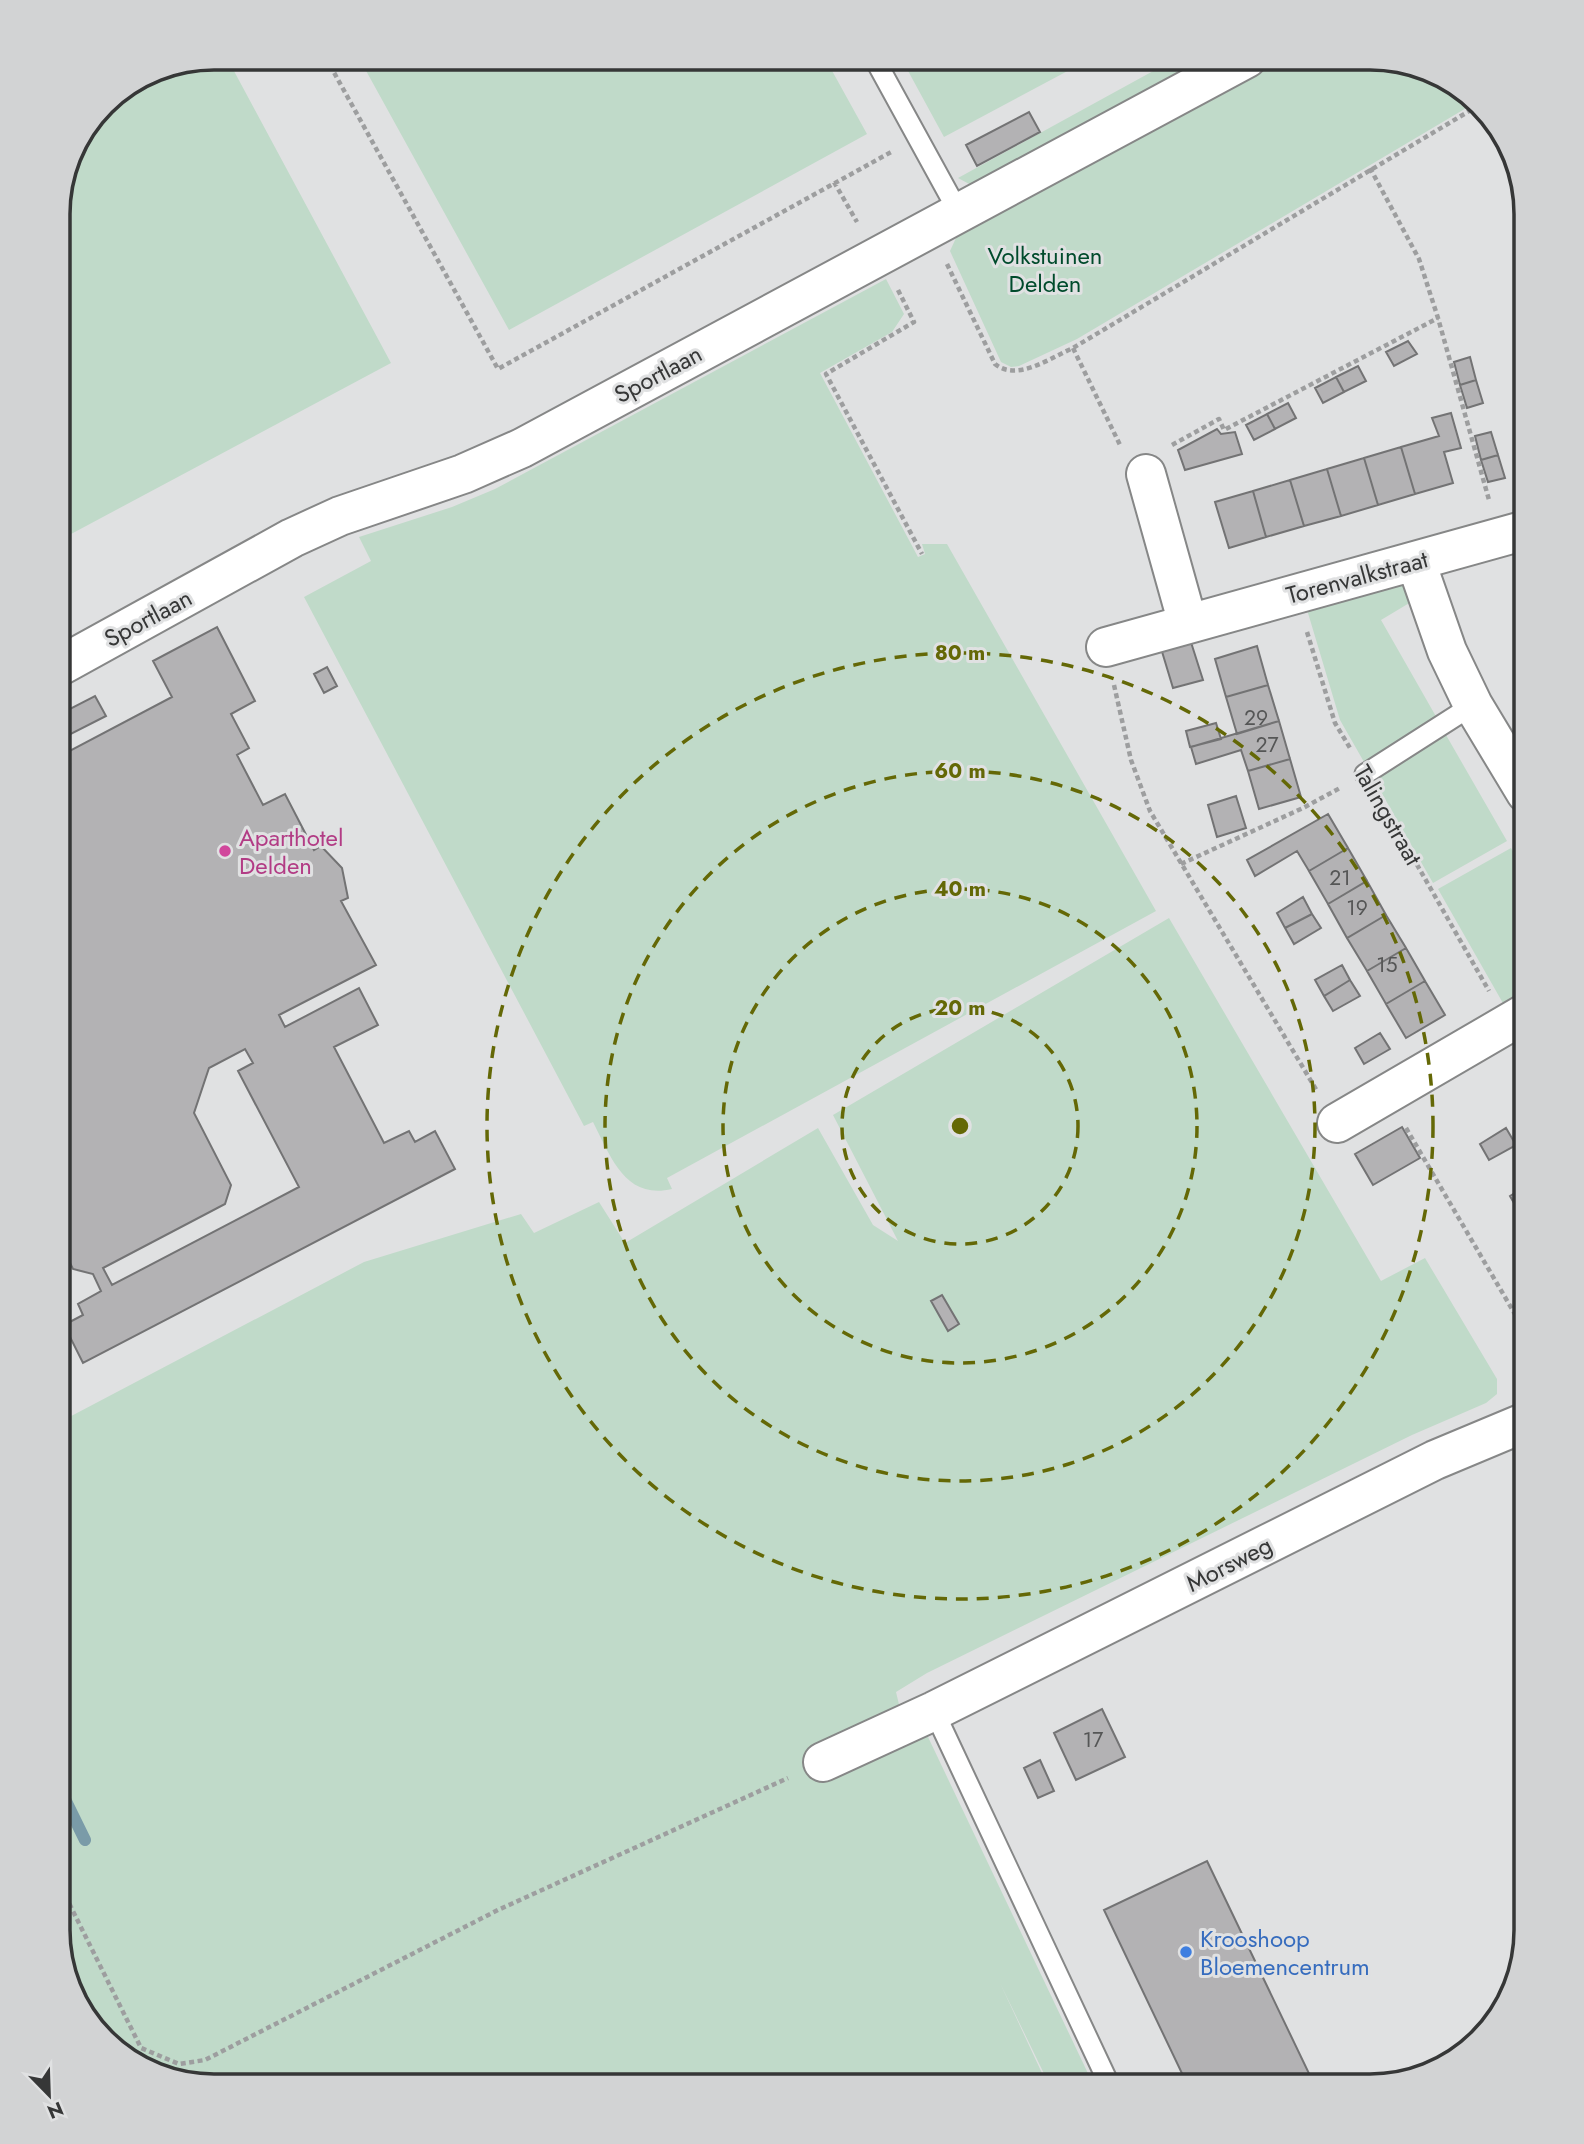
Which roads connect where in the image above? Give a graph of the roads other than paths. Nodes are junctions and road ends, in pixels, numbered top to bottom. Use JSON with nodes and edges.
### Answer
{"nodes":[{"id":1,"x":881,"y":70,"type":"edge"},
{"id":2,"x":1225,"y":70,"type":"edge"},
{"id":3,"x":944,"y":220,"type":"junction"},
{"id":4,"x":1134,"y":462,"type":"road end"},
{"id":5,"x":1513,"y":534,"type":"edge"},
{"id":6,"x":1416,"y":562,"type":"junction"},
{"id":7,"x":1188,"y":624,"type":"junction"},
{"id":8,"x":1105,"y":647,"type":"road end"},
{"id":9,"x":70,"y":660,"type":"edge"},
{"id":10,"x":1473,"y":705,"type":"junction"},
{"id":11,"x":1514,"y":773,"type":"edge"},
{"id":12,"x":1365,"y":774,"type":"road end"},
{"id":13,"x":1514,"y":1020,"type":"edge"},
{"id":14,"x":1337,"y":1123,"type":"road end"},
{"id":15,"x":1514,"y":1427,"type":"edge"},
{"id":16,"x":934,"y":1711,"type":"junction"},
{"id":17,"x":822,"y":1762,"type":"road end"},
{"id":18,"x":1104,"y":2074,"type":"edge"}],
"edges":[{"from":1,"to":3,"type":"lane"},
{"from":2,"to":3,"type":"street","name":"Sportlaan"},
{"from":3,"to":9,"type":"street","name":"Sportlaan"},
{"from":4,"to":7,"type":"street"},
{"from":5,"to":6,"type":"street","name":"Torenvalkstraat"},
{"from":6,"to":7,"type":"street","name":"Torenvalkstraat"},
{"from":6,"to":10,"type":"street"},
{"from":7,"to":8,"type":"street","name":"Torenvalkstraat"},
{"from":10,"to":11,"type":"street"},
{"from":10,"to":12,"type":"lane"},
{"from":13,"to":14,"type":"street"},
{"from":15,"to":16,"type":"street","name":"Morsweg"},
{"from":16,"to":17,"type":"street","name":"Morsweg"},
{"from":16,"to":18,"type":"lane"}]}
